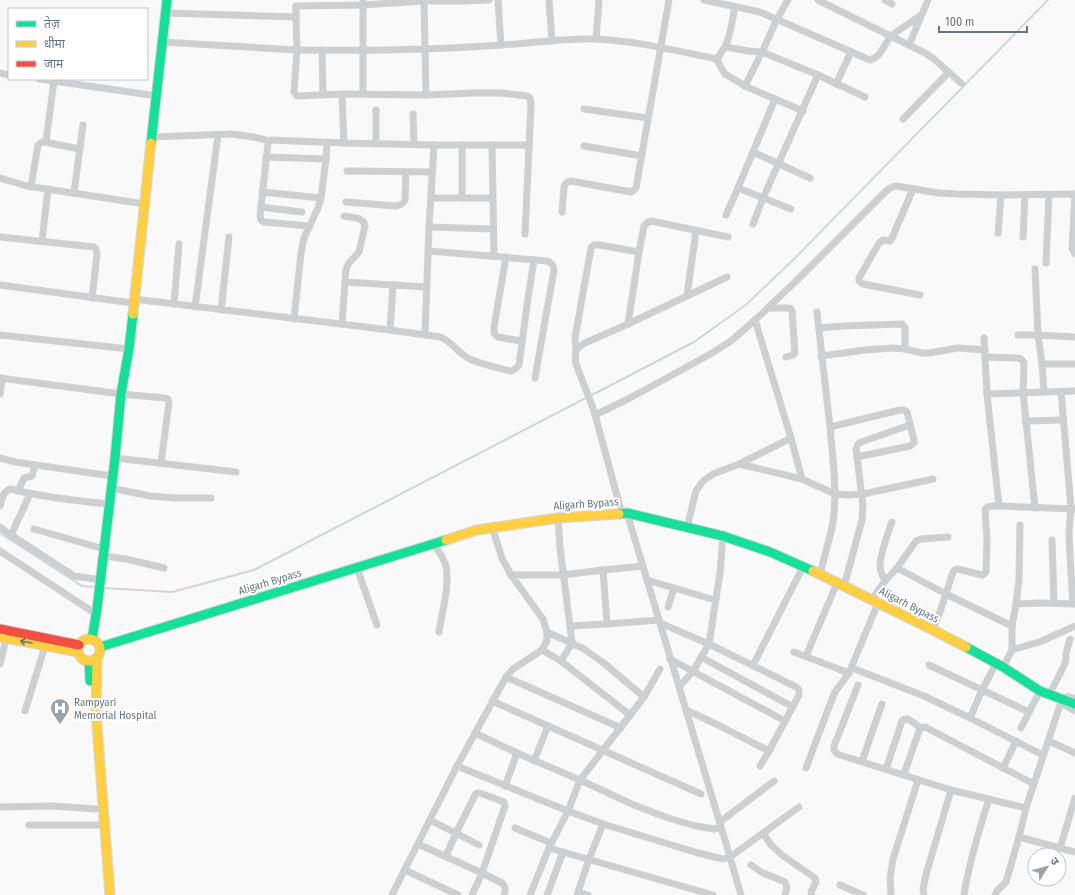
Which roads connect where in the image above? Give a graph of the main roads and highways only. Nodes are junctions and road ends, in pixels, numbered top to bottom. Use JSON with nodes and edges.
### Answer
{"nodes":[{"id":1,"x":167,"y":0,"type":"edge"},
{"id":2,"x":0,"y":629,"type":"edge"},
{"id":3,"x":3,"y":638,"type":"edge"},
{"id":4,"x":92,"y":639,"type":"junction"},
{"id":5,"x":100,"y":647,"type":"junction"},
{"id":6,"x":79,"y":649,"type":"junction"},
{"id":7,"x":93,"y":659,"type":"junction"},
{"id":8,"x":1068,"y":701,"type":"edge"},
{"id":9,"x":103,"y":895,"type":"edge"},
{"id":10,"x":110,"y":895,"type":"edge"}],
"edges":[{"from":1,"to":4,"type":"main road"},
{"from":2,"to":6,"type":"main road"},
{"from":6,"to":3,"type":"main road","one_way":true},
{"from":4,"to":5,"type":"main road"},
{"from":4,"to":6,"type":"main road"},
{"from":5,"to":7,"type":"main road"},
{"from":5,"to":8,"type":"main road","name":"Aligarh Bypass"},
{"from":6,"to":7,"type":"main road"},
{"from":7,"to":9,"type":"main road"},
{"from":7,"to":10,"type":"main road"}]}
